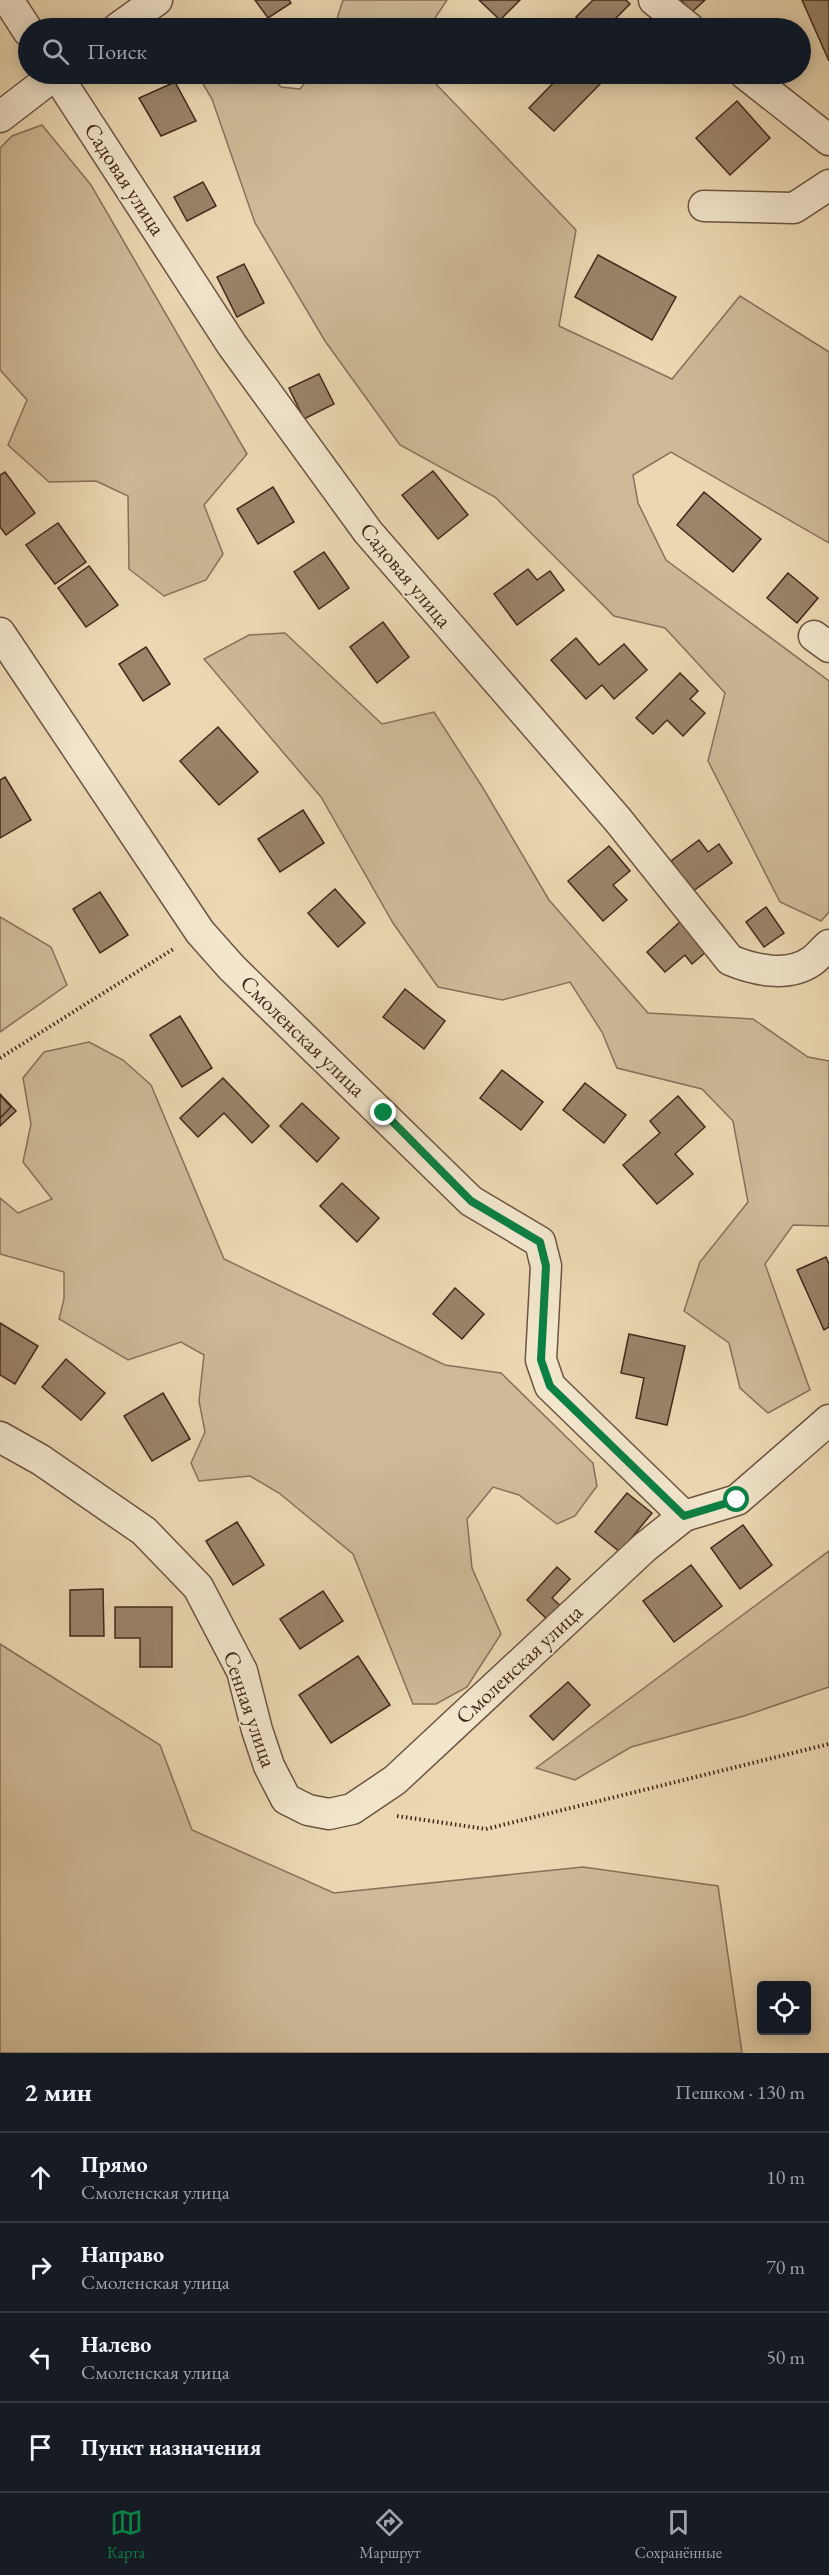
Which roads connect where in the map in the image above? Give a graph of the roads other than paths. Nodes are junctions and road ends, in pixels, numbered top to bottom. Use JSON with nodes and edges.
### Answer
{"nodes":[{"id":1,"x":8,"y":0,"type":"edge"},
{"id":2,"x":157,"y":0,"type":"edge"},
{"id":3,"x":654,"y":0,"type":"edge"},
{"id":4,"x":20,"y":18,"type":"edge"},
{"id":5,"x":132,"y":18,"type":"edge"},
{"id":6,"x":676,"y":18,"type":"edge"},
{"id":7,"x":43,"y":84,"type":"edge"},
{"id":8,"x":62,"y":84,"type":"edge"},
{"id":9,"x":758,"y":84,"type":"edge"},
{"id":10,"x":0,"y":117,"type":"edge"},
{"id":11,"x":829,"y":140,"type":"edge"},
{"id":12,"x":829,"y":185,"type":"edge"},
{"id":13,"x":704,"y":206,"type":"dead end"},
{"id":14,"x":0,"y":633,"type":"edge"},
{"id":15,"x":829,"y":945,"type":"edge"},
{"id":16,"x":829,"y":1420,"type":"edge"},
{"id":17,"x":0,"y":1437,"type":"edge"},
{"id":18,"x":684,"y":1516,"type":"junction"},
{"id":19,"x":352,"y":1809,"type":"joint"}],
"edges":[{"from":1,"to":4,"type":"street"},
{"from":2,"to":5,"type":"street"},
{"from":3,"to":6,"type":"street"},
{"from":7,"to":10,"type":"street"},
{"from":8,"to":15,"type":"street","name":"Садовая улица"},
{"from":9,"to":11,"type":"street"},
{"from":12,"to":13,"type":"street"},
{"from":14,"to":18,"type":"street","name":"Смоленская улица"},
{"from":16,"to":18,"type":"street","name":"Смоленская улица"},
{"from":17,"to":19,"type":"street","name":"Сенная улица"},
{"from":18,"to":19,"type":"street","name":"Смоленская улица"}]}
